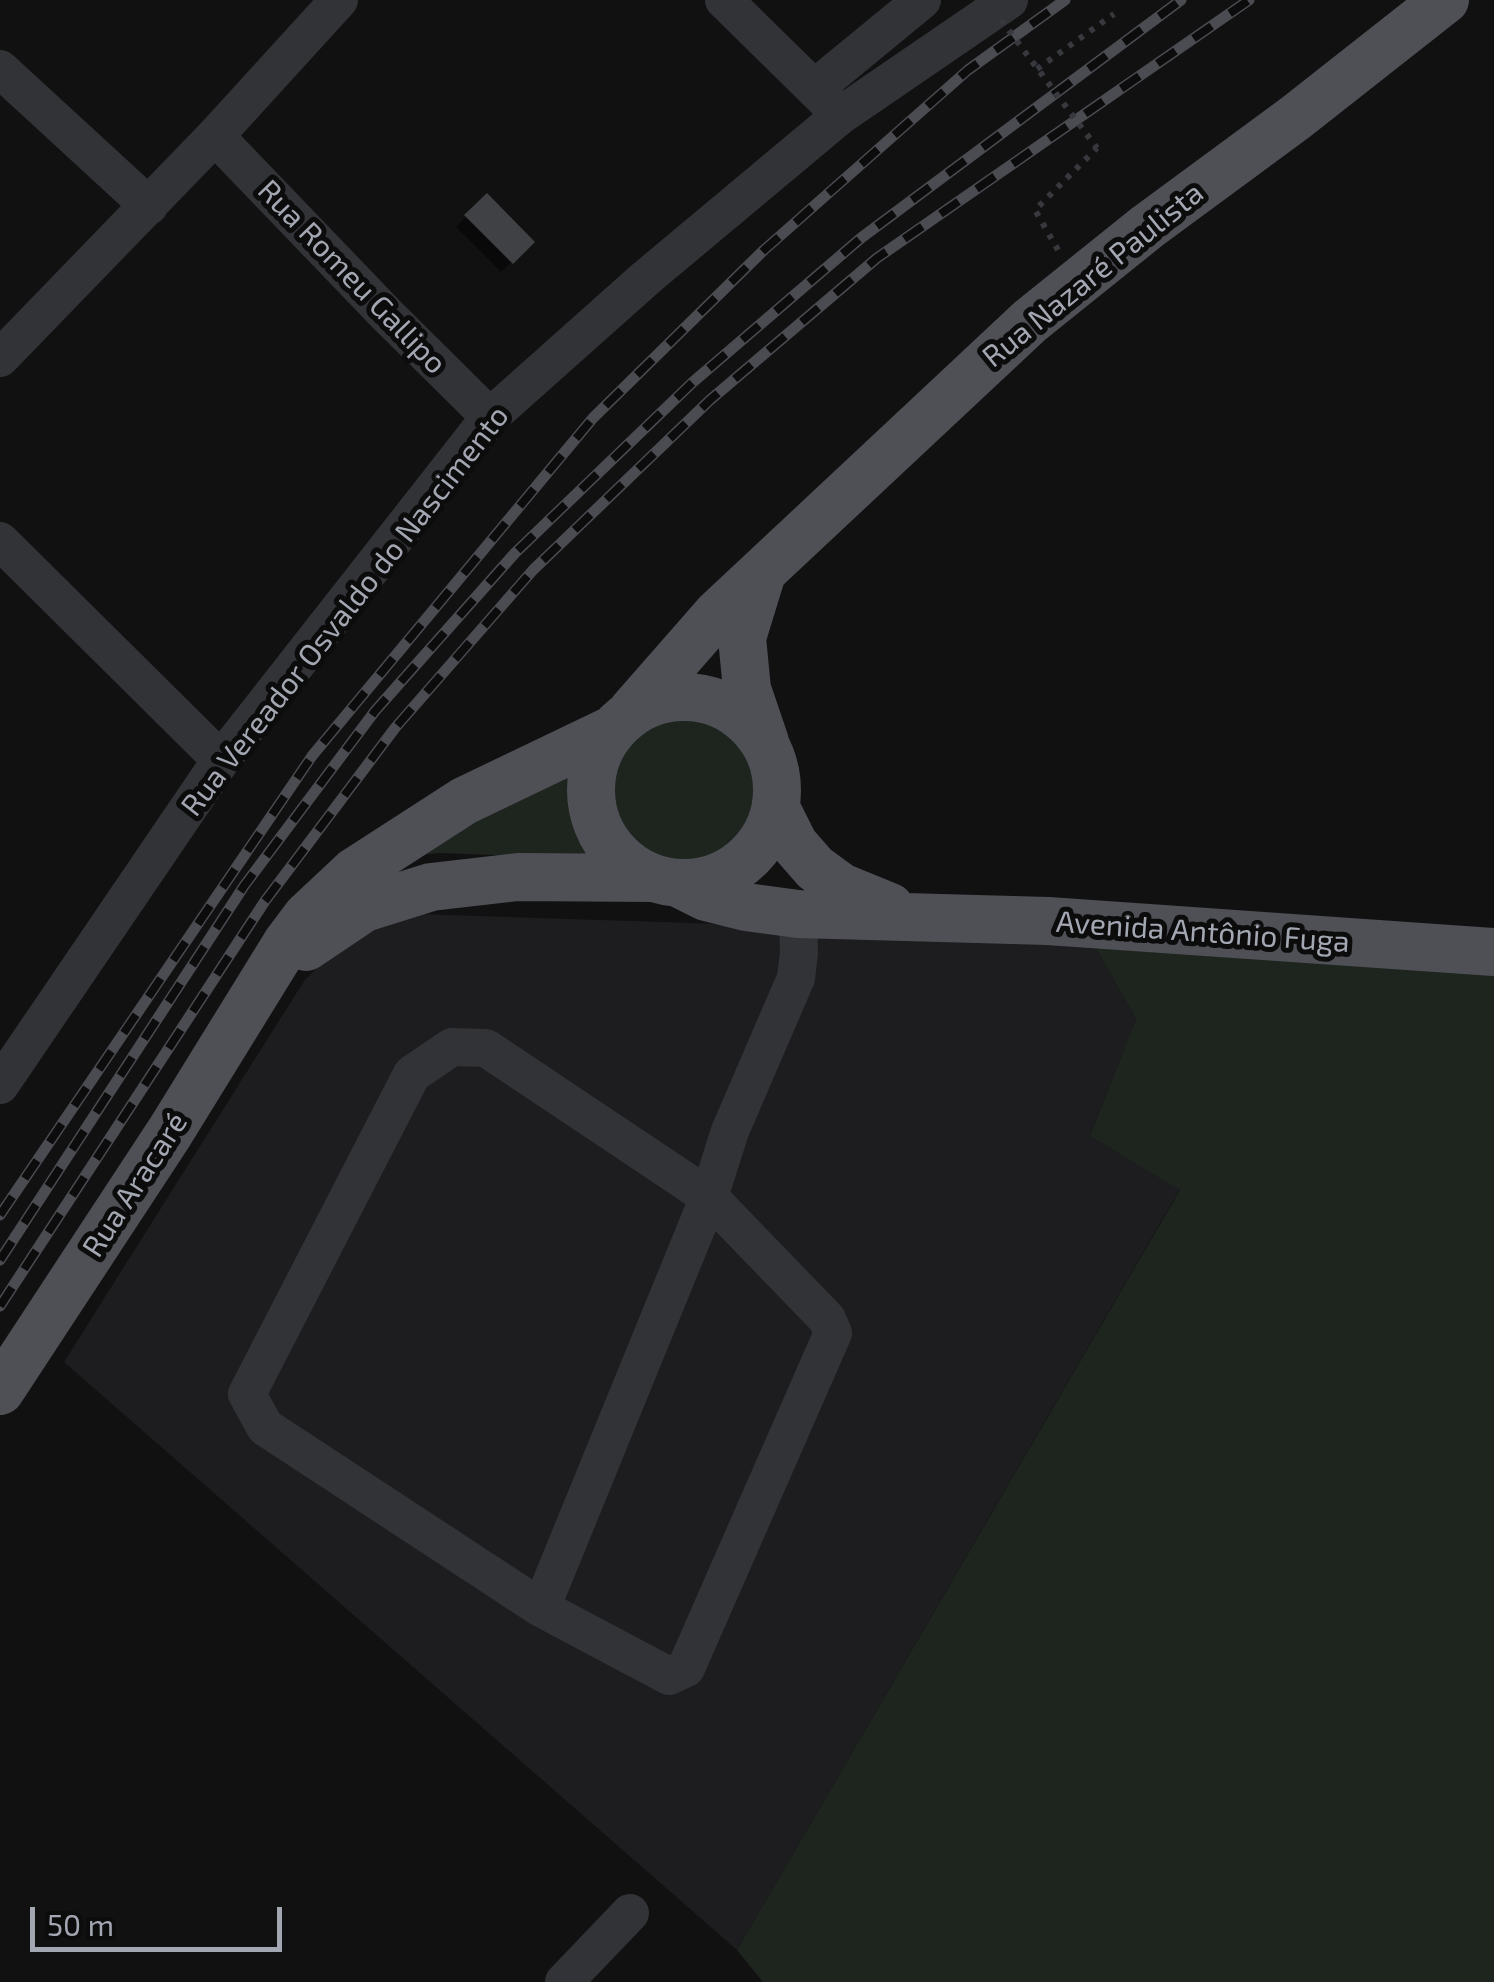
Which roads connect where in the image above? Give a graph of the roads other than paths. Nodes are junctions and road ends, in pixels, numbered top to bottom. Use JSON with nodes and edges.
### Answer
{"nodes":[{"id":1,"x":339,"y":0,"type":"edge"},
{"id":2,"x":724,"y":0,"type":"edge"},
{"id":3,"x":922,"y":0,"type":"edge"},
{"id":4,"x":1445,"y":0,"type":"edge"},
{"id":5,"x":1005,"y":10,"type":"edge"},
{"id":6,"x":0,"y":69,"type":"edge"},
{"id":7,"x":828,"y":101,"type":"junction"},
{"id":8,"x":215,"y":136,"type":"junction"},
{"id":9,"x":149,"y":206,"type":"junction"},
{"id":10,"x":0,"y":358,"type":"edge"},
{"id":11,"x":490,"y":416,"type":"junction"},
{"id":12,"x":0,"y":541,"type":"edge"},
{"id":13,"x":762,"y":574,"type":"junction"},
{"id":14,"x":621,"y":721,"type":"junction"},
{"id":15,"x":766,"y":746,"type":"junction"},
{"id":16,"x":221,"y":760,"type":"junction"},
{"id":17,"x":776,"y":808,"type":"junction"},
{"id":18,"x":665,"y":881,"type":"junction"},
{"id":19,"x":798,"y":914,"type":"junction"},
{"id":20,"x":912,"y":915,"type":"junction"},
{"id":21,"x":1494,"y":952,"type":"edge"},
{"id":22,"x":267,"y":976,"type":"junction"},
{"id":23,"x":0,"y":1085,"type":"edge"},
{"id":24,"x":709,"y":1197,"type":"junction"},
{"id":25,"x":0,"y":1391,"type":"edge"},
{"id":26,"x":541,"y":1608,"type":"junction"},
{"id":27,"x":630,"y":1912,"type":"dead end"},
{"id":28,"x":564,"y":1982,"type":"edge"}],
"edges":[{"from":1,"to":8,"type":"street"},
{"from":2,"to":7,"type":"street"},
{"from":3,"to":7,"type":"street"},
{"from":4,"to":13,"type":"main road","name":"Rua Nazaré Paulista"},
{"from":5,"to":7,"type":"street","name":"Rua Vereador Osvaldo do Nascimento"},
{"from":6,"to":9,"type":"street"},
{"from":7,"to":11,"type":"street","name":"Rua Vereador Osvaldo do Nascimento"},
{"from":8,"to":9,"type":"street"},
{"from":8,"to":11,"type":"street","name":"Rua Romeu Gallipo"},
{"from":9,"to":10,"type":"street"},
{"from":11,"to":16,"type":"street","name":"Rua Vereador Osvaldo do Nascimento"},
{"from":12,"to":16,"type":"street"},
{"from":13,"to":14,"type":"main road","name":"Rua Nazaré Paulista"},
{"from":13,"to":15,"type":"main road","name":"Rua Nazaré Paulista"},
{"from":14,"to":15,"type":"main road"},
{"from":14,"to":18,"type":"main road"},
{"from":14,"to":22,"type":"main road","name":"Rua Aracaré"},
{"from":15,"to":17,"type":"main road"},
{"from":16,"to":23,"type":"street","name":"Rua Vereador Osvaldo do Nascimento"},
{"from":17,"to":18,"type":"main road"},
{"from":17,"to":20,"type":"main road","name":"Avenida Antônio Fuga"},
{"from":18,"to":19,"type":"main road","name":"Avenida Antônio Fuga"},
{"from":18,"to":22,"type":"main road","name":"Rua Aracaré"},
{"from":19,"to":20,"type":"main road","name":"Avenida Antônio Fuga"},
{"from":19,"to":24,"type":"street"},
{"from":20,"to":21,"type":"main road","name":"Avenida Antônio Fuga"},
{"from":22,"to":25,"type":"main road","name":"Rua Aracaré"},
{"from":24,"to":26,"type":"street"},
{"from":24,"to":26,"type":"street"},
{"from":24,"to":26,"type":"street"},
{"from":27,"to":28,"type":"street"}]}
